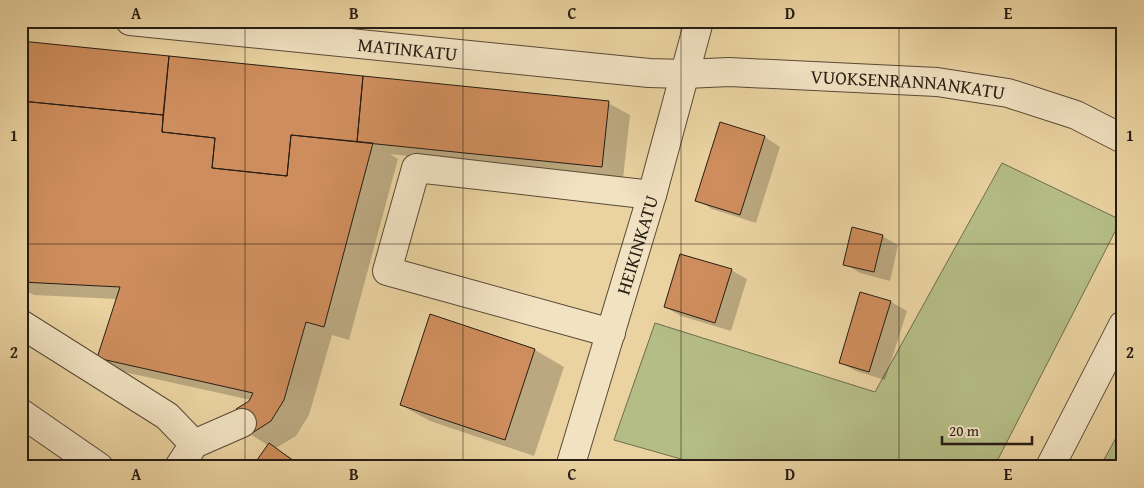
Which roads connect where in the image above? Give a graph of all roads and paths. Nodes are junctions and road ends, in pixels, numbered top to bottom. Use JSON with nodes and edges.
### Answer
{"nodes":[{"id":1,"x":130,"y":21,"type":"edge"},
{"id":2,"x":699,"y":21,"type":"edge"},
{"id":3,"x":685,"y":74,"type":"junction"},
{"id":4,"x":1123,"y":139,"type":"edge"},
{"id":5,"x":652,"y":195,"type":"junction"},
{"id":6,"x":21,"y":324,"type":"edge"},
{"id":7,"x":1123,"y":325,"type":"edge"},
{"id":8,"x":611,"y":333,"type":"junction"},
{"id":9,"x":21,"y":413,"type":"edge"},
{"id":10,"x":242,"y":423,"type":"dead end"},
{"id":11,"x":194,"y":444,"type":"junction"},
{"id":12,"x":99,"y":467,"type":"edge"},
{"id":13,"x":179,"y":467,"type":"edge"},
{"id":14,"x":570,"y":467,"type":"edge"},
{"id":15,"x":1050,"y":467,"type":"edge"}],
"edges":[{"from":1,"to":3,"type":"street","name":"MATINKATU"},
{"from":2,"to":3,"type":"street","name":"HEIKINKATU"},
{"from":3,"to":4,"type":"street","name":"VUOKSENRANNANKATU"},
{"from":3,"to":5,"type":"street","name":"HEIKINKATU"},
{"from":5,"to":8,"type":"street","name":"HEIKINKATU"},
{"from":5,"to":8,"type":"street"},
{"from":6,"to":11,"type":"street"},
{"from":7,"to":15,"type":"street"},
{"from":8,"to":14,"type":"street","name":"HEIKINKATU"},
{"from":9,"to":12,"type":"street"},
{"from":10,"to":11,"type":"street"},
{"from":11,"to":13,"type":"street"}]}
